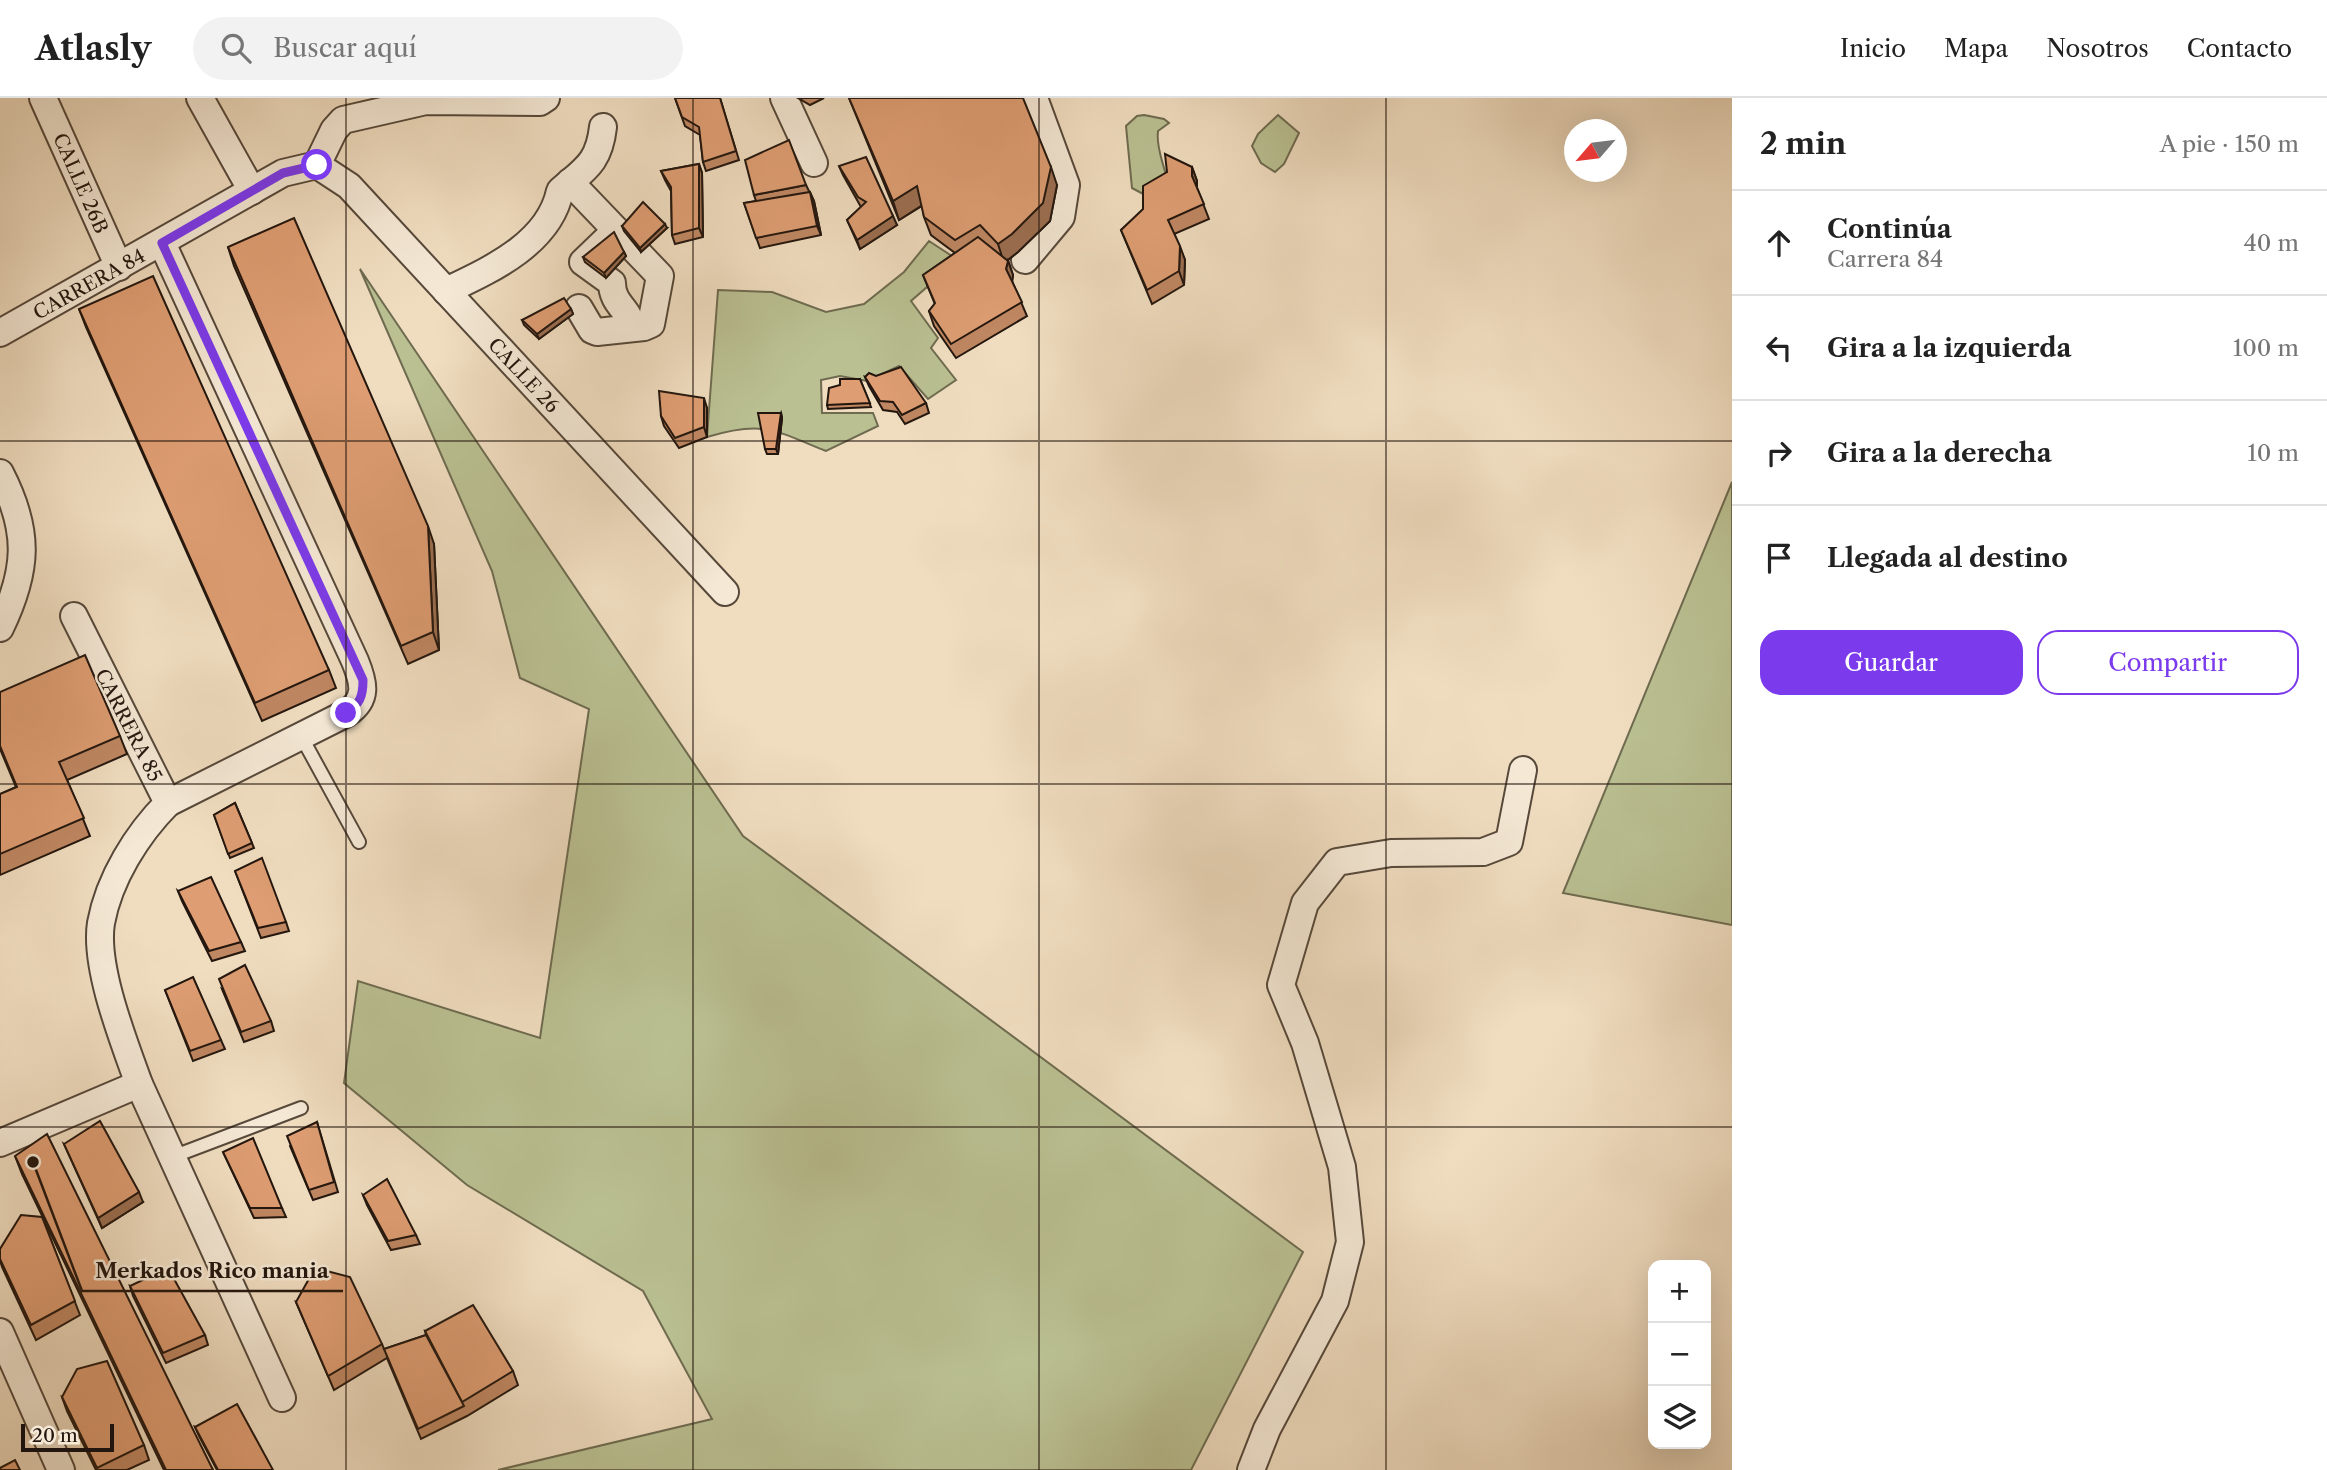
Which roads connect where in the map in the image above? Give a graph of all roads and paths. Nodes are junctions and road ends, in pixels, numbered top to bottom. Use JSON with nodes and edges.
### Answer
{"nodes":[{"id":1,"x":43,"y":98,"type":"edge"},
{"id":2,"x":200,"y":98,"type":"edge"},
{"id":3,"x":546,"y":98,"type":"edge"},
{"id":4,"x":784,"y":98,"type":"edge"},
{"id":5,"x":1034,"y":98,"type":"edge"},
{"id":6,"x":426,"y":100,"type":"edge"},
{"id":7,"x":365,"y":105,"type":"edge"},
{"id":8,"x":603,"y":127,"type":"dead end"},
{"id":9,"x":814,"y":163,"type":"dead end"},
{"id":10,"x":317,"y":165,"type":"junction"},
{"id":11,"x":570,"y":182,"type":"junction"},
{"id":12,"x":252,"y":191,"type":"junction"},
{"id":13,"x":616,"y":230,"type":"junction"},
{"id":14,"x":162,"y":243,"type":"junction"},
{"id":15,"x":636,"y":252,"type":"junction"},
{"id":16,"x":1025,"y":260,"type":"dead end"},
{"id":17,"x":119,"y":267,"type":"junction"},
{"id":18,"x":610,"y":282,"type":"junction"},
{"id":19,"x":446,"y":290,"type":"junction"},
{"id":20,"x":579,"y":308,"type":"dead end"},
{"id":21,"x":631,"y":327,"type":"junction"},
{"id":22,"x":0,"y":333,"type":"edge"},
{"id":23,"x":0,"y":473,"type":"edge"},
{"id":24,"x":725,"y":592,"type":"dead end"},
{"id":25,"x":74,"y":616,"type":"dead end"},
{"id":26,"x":0,"y":628,"type":"edge"},
{"id":27,"x":301,"y":736,"type":"junction"},
{"id":28,"x":1523,"y":770,"type":"dead end"},
{"id":29,"x":168,"y":803,"type":"junction"},
{"id":30,"x":359,"y":842,"type":"dead end"},
{"id":31,"x":139,"y":1084,"type":"junction"},
{"id":32,"x":301,"y":1108,"type":"dead end"},
{"id":33,"x":0,"y":1143,"type":"edge"},
{"id":34,"x":172,"y":1157,"type":"junction"},
{"id":35,"x":0,"y":1332,"type":"edge"},
{"id":36,"x":282,"y":1398,"type":"dead end"},
{"id":37,"x":59,"y":1469,"type":"edge"},
{"id":38,"x":1251,"y":1470,"type":"edge"}],
"edges":[{"from":1,"to":17,"type":"street","name":"CALLE 26B"},
{"from":2,"to":12,"type":"street"},
{"from":3,"to":6,"type":"street"},
{"from":4,"to":9,"type":"street"},
{"from":5,"to":16,"type":"street"},
{"from":6,"to":7,"type":"street"},
{"from":7,"to":10,"type":"street"},
{"from":8,"to":11,"type":"street"},
{"from":10,"to":12,"type":"street","name":"CARRERA 84"},
{"from":10,"to":19,"type":"street","name":"CALLE 26"},
{"from":11,"to":13,"type":"street"},
{"from":11,"to":19,"type":"street"},
{"from":12,"to":14,"type":"street","name":"CARRERA 84"},
{"from":13,"to":15,"type":"street"},
{"from":13,"to":18,"type":"street"},
{"from":14,"to":17,"type":"street","name":"CARRERA 84"},
{"from":14,"to":27,"type":"street"},
{"from":15,"to":18,"type":"street"},
{"from":15,"to":21,"type":"street"},
{"from":17,"to":22,"type":"street","name":"CARRERA 84"},
{"from":18,"to":21,"type":"street"},
{"from":19,"to":24,"type":"street","name":"CALLE 26"},
{"from":20,"to":21,"type":"street"},
{"from":23,"to":26,"type":"street"},
{"from":25,"to":29,"type":"street","name":"CARRERA 85"},
{"from":27,"to":29,"type":"street"},
{"from":27,"to":30,"type":"lane"},
{"from":28,"to":38,"type":"street"},
{"from":29,"to":31,"type":"street","name":"CARRERA 85"},
{"from":31,"to":33,"type":"street"},
{"from":31,"to":34,"type":"street","name":"CARRERA 85"},
{"from":32,"to":34,"type":"lane"},
{"from":34,"to":36,"type":"street","name":"CARRERA 85"},
{"from":35,"to":37,"type":"street"}]}
